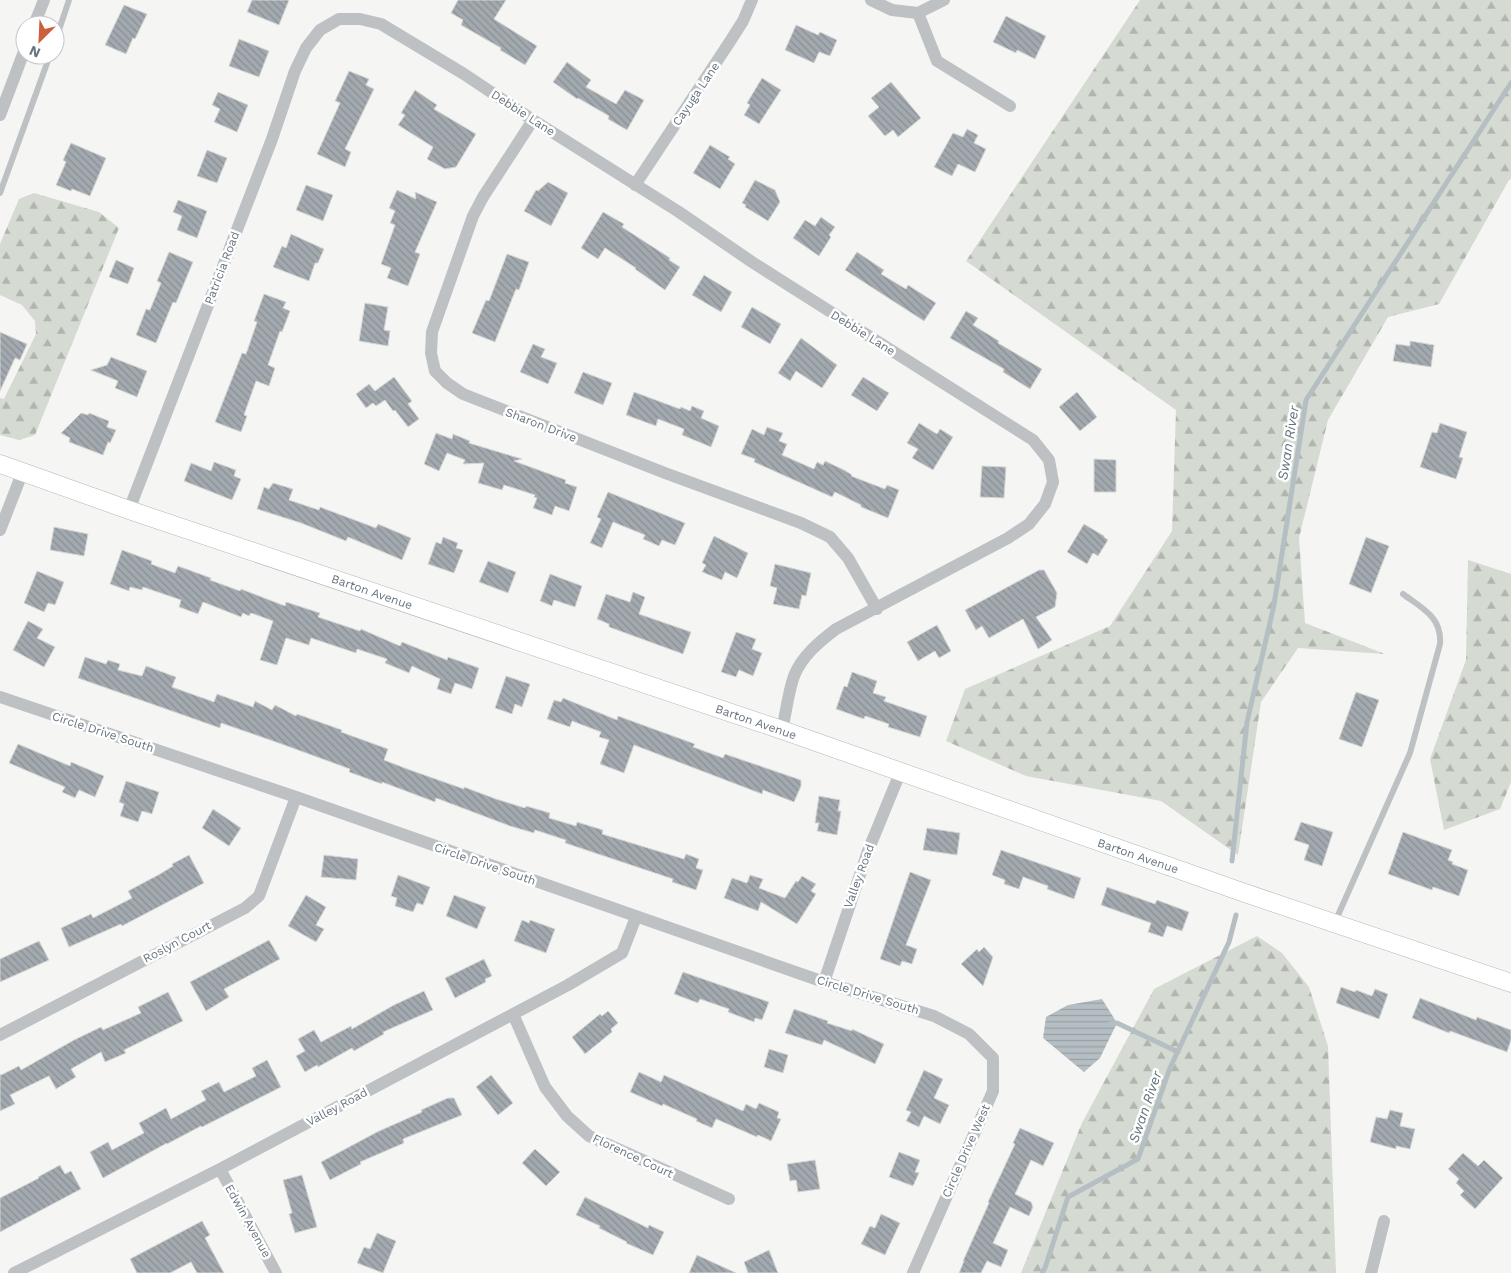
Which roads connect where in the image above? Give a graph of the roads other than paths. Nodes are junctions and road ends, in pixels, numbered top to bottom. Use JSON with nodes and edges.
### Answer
{"nodes":[{"id":1,"x":44,"y":0,"type":"edge"},
{"id":2,"x":69,"y":0,"type":"edge"},
{"id":3,"x":752,"y":0,"type":"edge"},
{"id":4,"x":871,"y":0,"type":"edge"},
{"id":5,"x":944,"y":0,"type":"edge"},
{"id":6,"x":918,"y":13,"type":"junction"},
{"id":7,"x":38,"y":15,"type":"edge"},
{"id":8,"x":64,"y":15,"type":"edge"},
{"id":9,"x":320,"y":30,"type":"joint"},
{"id":10,"x":19,"y":65,"type":"edge"},
{"id":11,"x":46,"y":65,"type":"edge"},
{"id":12,"x":1010,"y":106,"type":"dead end"},
{"id":13,"x":0,"y":115,"type":"edge"},
{"id":14,"x":533,"y":120,"type":"junction"},
{"id":15,"x":635,"y":185,"type":"junction"},
{"id":16,"x":0,"y":193,"type":"edge"},
{"id":17,"x":0,"y":464,"type":"edge"},
{"id":18,"x":23,"y":471,"type":"junction"},
{"id":19,"x":129,"y":510,"type":"junction"},
{"id":20,"x":0,"y":530,"type":"edge"},
{"id":21,"x":1403,"y":594,"type":"dead end"},
{"id":22,"x":876,"y":609,"type":"junction"},
{"id":23,"x":0,"y":697,"type":"edge"},
{"id":24,"x":782,"y":730,"type":"junction"},
{"id":25,"x":900,"y":773,"type":"junction"},
{"id":26,"x":296,"y":797,"type":"junction"},
{"id":27,"x":636,"y":917,"type":"junction"},
{"id":28,"x":1334,"y":923,"type":"junction"},
{"id":29,"x":824,"y":982,"type":"junction"},
{"id":30,"x":1511,"y":983,"type":"edge"},
{"id":31,"x":513,"y":1014,"type":"junction"},
{"id":32,"x":969,"y":1034,"type":"joint"},
{"id":33,"x":0,"y":1035,"type":"edge"},
{"id":34,"x":220,"y":1169,"type":"junction"},
{"id":35,"x":728,"y":1199,"type":"dead end"},
{"id":36,"x":1384,"y":1221,"type":"dead end"},
{"id":37,"x":14,"y":1273,"type":"edge"},
{"id":38,"x":276,"y":1273,"type":"edge"},
{"id":39,"x":913,"y":1273,"type":"edge"},
{"id":40,"x":1370,"y":1273,"type":"edge"}],
"edges":[{"from":1,"to":7,"type":"street"},
{"from":2,"to":8,"type":"lane"},
{"from":3,"to":15,"type":"street","name":"Cayuga Lane"},
{"from":4,"to":6,"type":"street"},
{"from":5,"to":6,"type":"street"},
{"from":6,"to":12,"type":"street"},
{"from":9,"to":14,"type":"street","name":"Debbie Lane"},
{"from":9,"to":19,"type":"street","name":"Patricia Road"},
{"from":10,"to":13,"type":"street"},
{"from":11,"to":16,"type":"lane"},
{"from":14,"to":15,"type":"street","name":"Debbie Lane"},
{"from":14,"to":22,"type":"street","name":"Sharon Drive"},
{"from":15,"to":22,"type":"street","name":"Debbie Lane"},
{"from":17,"to":18,"type":"street","name":"Barton Avenue"},
{"from":18,"to":19,"type":"street","name":"Barton Avenue"},
{"from":18,"to":20,"type":"street"},
{"from":19,"to":24,"type":"street","name":"Barton Avenue"},
{"from":21,"to":28,"type":"lane"},
{"from":22,"to":24,"type":"street","name":"Debbie Lane"},
{"from":23,"to":26,"type":"street","name":"Circle Drive South"},
{"from":24,"to":25,"type":"street","name":"Barton Avenue"},
{"from":25,"to":28,"type":"street","name":"Barton Avenue"},
{"from":25,"to":29,"type":"street","name":"Valley Road"},
{"from":26,"to":27,"type":"street","name":"Circle Drive South"},
{"from":26,"to":33,"type":"street","name":"Roslyn Court"},
{"from":27,"to":29,"type":"street","name":"Circle Drive South"},
{"from":27,"to":31,"type":"street","name":"Valley Road"},
{"from":28,"to":30,"type":"street","name":"Barton Avenue"},
{"from":29,"to":32,"type":"street","name":"Circle Drive South"},
{"from":31,"to":34,"type":"street","name":"Valley Road"},
{"from":31,"to":35,"type":"street","name":"Florence Court"},
{"from":32,"to":39,"type":"street","name":"Circle Drive West"},
{"from":34,"to":37,"type":"street","name":"Valley Road"},
{"from":34,"to":38,"type":"street","name":"Edwin Avenue"},
{"from":36,"to":40,"type":"street"}]}
